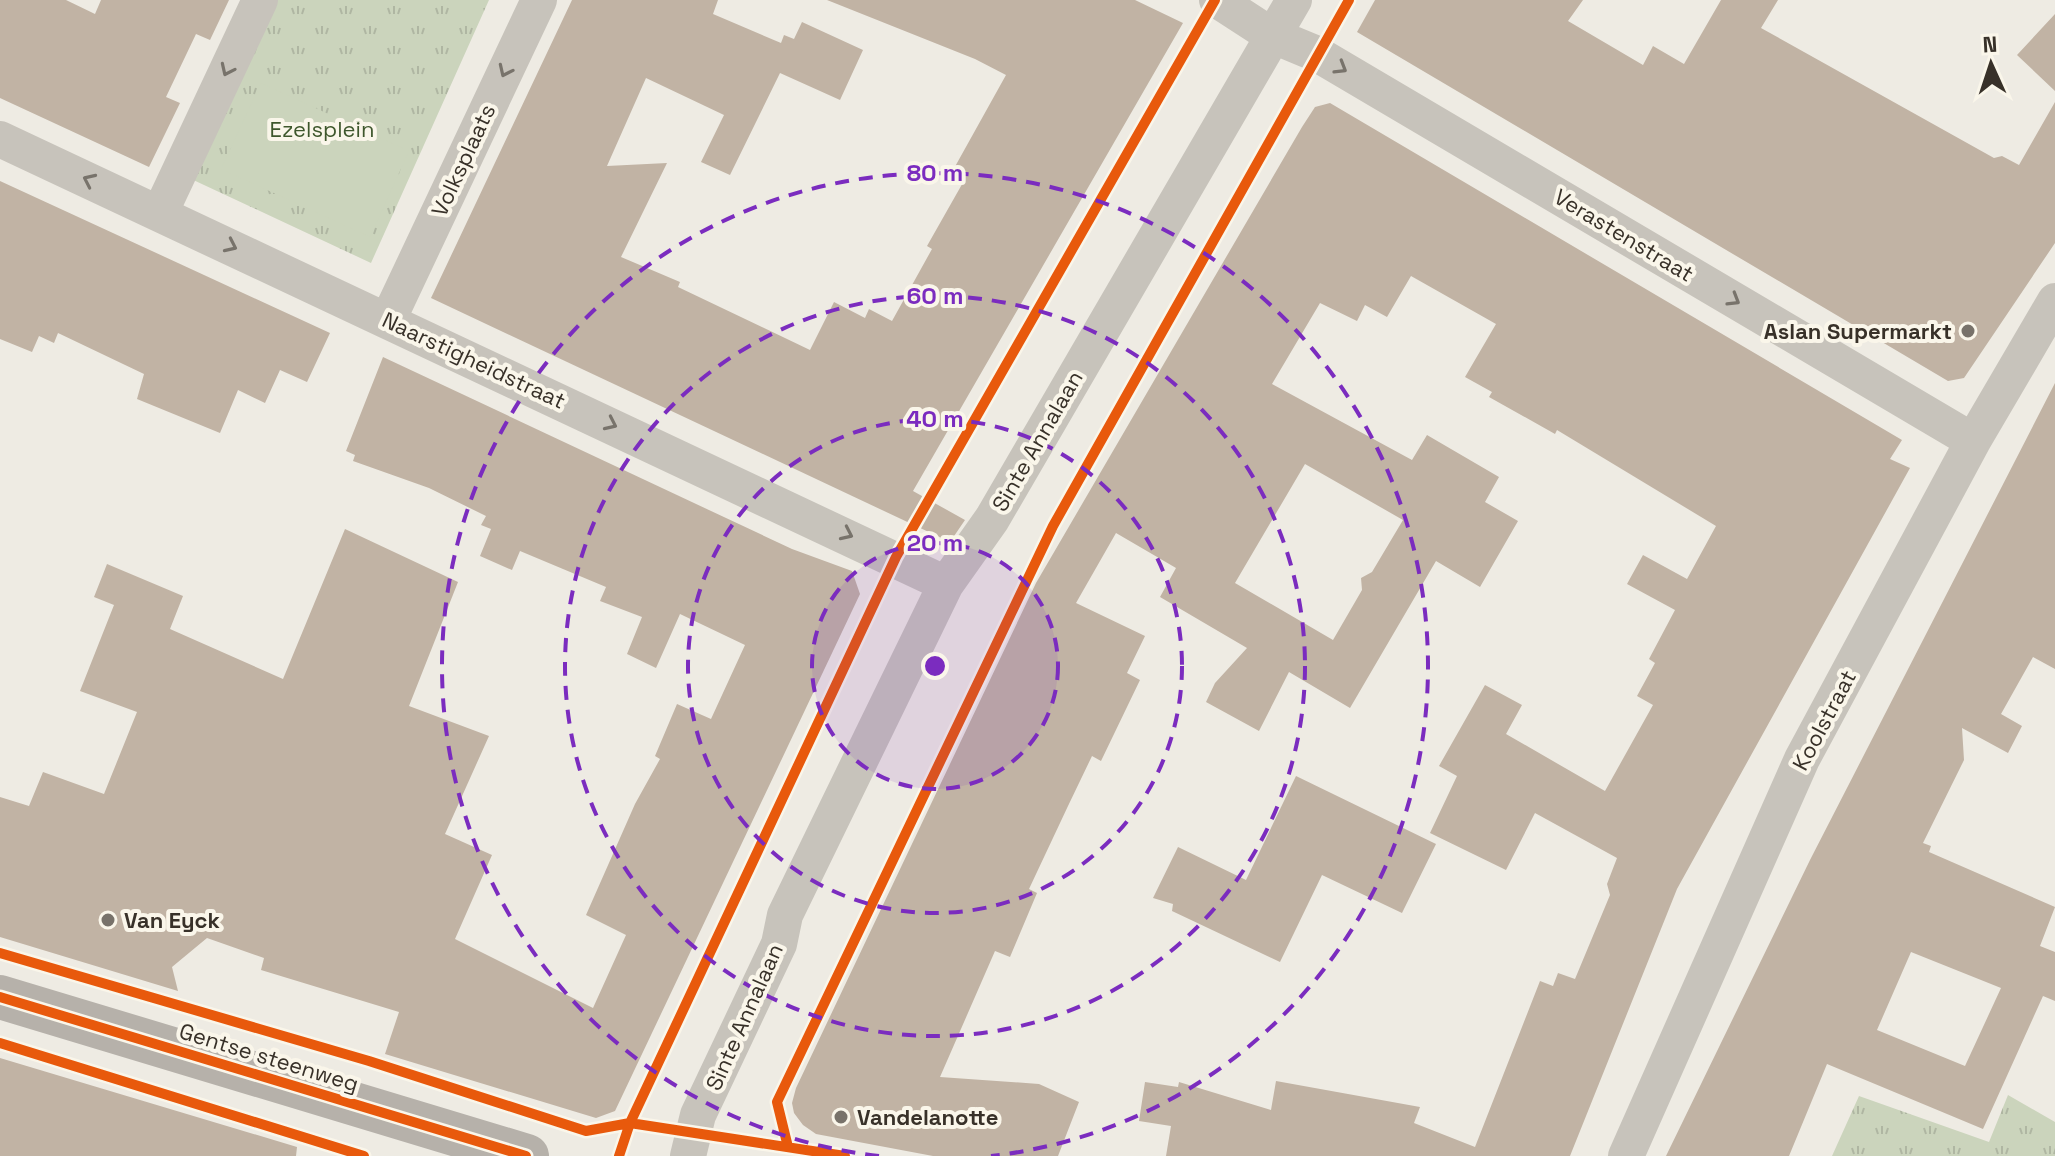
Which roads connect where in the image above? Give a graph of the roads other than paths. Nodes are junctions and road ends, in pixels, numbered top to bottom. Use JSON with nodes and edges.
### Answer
{"nodes":[{"id":1,"x":260,"y":0,"type":"edge"},
{"id":2,"x":539,"y":0,"type":"edge"},
{"id":3,"x":1217,"y":0,"type":"edge"},
{"id":4,"x":1294,"y":0,"type":"edge"},
{"id":5,"x":1271,"y":35,"type":"junction"},
{"id":6,"x":0,"y":139,"type":"edge"},
{"id":7,"x":160,"y":213,"type":"junction"},
{"id":8,"x":2055,"y":301,"type":"edge"},
{"id":9,"x":388,"y":320,"type":"junction"},
{"id":10,"x":1973,"y":441,"type":"junction"},
{"id":11,"x":946,"y":584,"type":"junction"},
{"id":12,"x":0,"y":997,"type":"edge"},
{"id":13,"x":527,"y":1156,"type":"edge"},
{"id":14,"x":688,"y":1156,"type":"edge"},
{"id":15,"x":1626,"y":1156,"type":"edge"}],
"edges":[{"from":1,"to":7,"type":"street","one_way":true},
{"from":2,"to":9,"type":"street","name":"Volksplaats","one_way":true},
{"from":3,"to":5,"type":"street","name":"Verastenstraat"},
{"from":4,"to":5,"type":"street","name":"Sinte Annalaan"},
{"from":5,"to":10,"type":"street","name":"Verastenstraat","one_way":true},
{"from":5,"to":11,"type":"street","name":"Sinte Annalaan"},
{"from":7,"to":6,"type":"street","name":"Naarstigheidstraat","one_way":true},
{"from":7,"to":9,"type":"street","name":"Naarstigheidstraat","one_way":true},
{"from":8,"to":10,"type":"street","name":"Koolstraat"},
{"from":9,"to":11,"type":"street","name":"Naarstigheidstraat","one_way":true},
{"from":10,"to":15,"type":"street","name":"Koolstraat"},
{"from":11,"to":14,"type":"street","name":"Sinte Annalaan"},
{"from":12,"to":13,"type":"main road","name":"Gentse steenweg"}]}
